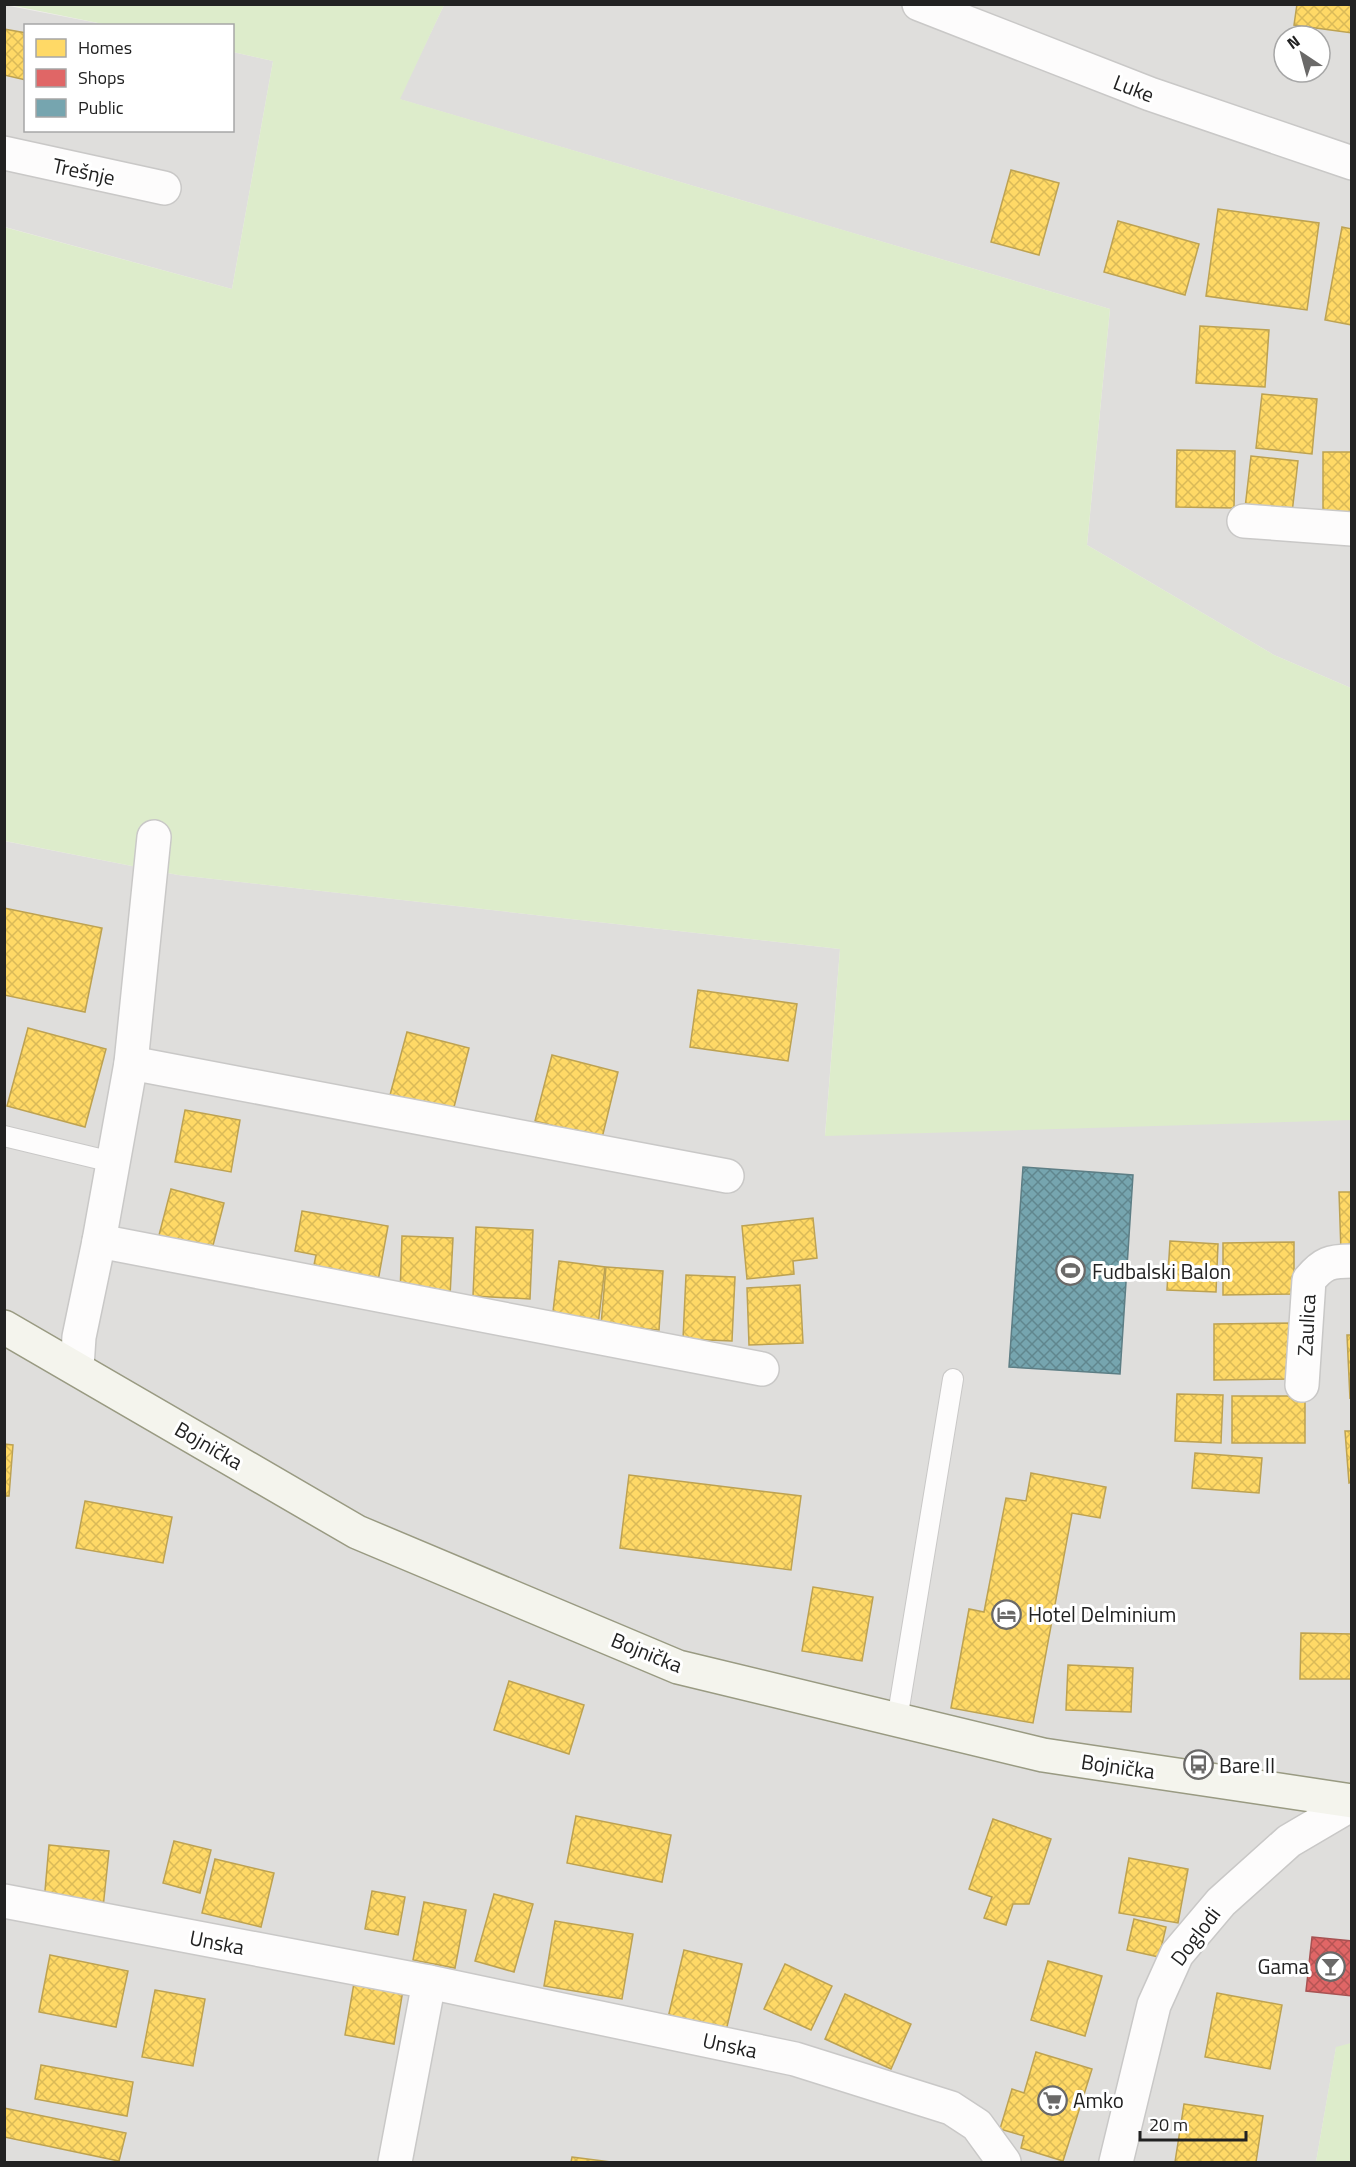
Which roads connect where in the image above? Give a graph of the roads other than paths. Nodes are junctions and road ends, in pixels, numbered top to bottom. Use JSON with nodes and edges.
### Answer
{"nodes":[{"id":1,"x":919,"y":4,"type":"edge"},
{"id":2,"x":4,"y":153,"type":"edge"},
{"id":3,"x":1352,"y":163,"type":"edge"},
{"id":4,"x":164,"y":188,"type":"dead end"},
{"id":5,"x":1244,"y":521,"type":"dead end"},
{"id":6,"x":1352,"y":529,"type":"edge"},
{"id":7,"x":154,"y":837,"type":"dead end"},
{"id":8,"x":131,"y":1063,"type":"junction"},
{"id":9,"x":4,"y":1136,"type":"edge"},
{"id":10,"x":112,"y":1162,"type":"junction"},
{"id":11,"x":727,"y":1176,"type":"dead end"},
{"id":12,"x":99,"y":1241,"type":"junction"},
{"id":13,"x":1352,"y":1261,"type":"edge"},
{"id":14,"x":4,"y":1327,"type":"edge"},
{"id":15,"x":77,"y":1367,"type":"junction"},
{"id":16,"x":762,"y":1369,"type":"dead end"},
{"id":17,"x":953,"y":1379,"type":"dead end"},
{"id":18,"x":1302,"y":1385,"type":"dead end"},
{"id":19,"x":897,"y":1720,"type":"junction"},
{"id":20,"x":1352,"y":1803,"type":"edge"},
{"id":21,"x":4,"y":1901,"type":"edge"},
{"id":22,"x":429,"y":1982,"type":"junction"},
{"id":23,"x":395,"y":2163,"type":"edge"},
{"id":24,"x":1004,"y":2163,"type":"edge"},
{"id":25,"x":1116,"y":2163,"type":"edge"}],
"edges":[{"from":1,"to":3,"type":"street","name":"Luke"},
{"from":2,"to":4,"type":"street","name":"Trešnje"},
{"from":5,"to":6,"type":"street"},
{"from":7,"to":8,"type":"street"},
{"from":8,"to":10,"type":"street"},
{"from":8,"to":11,"type":"street"},
{"from":9,"to":10,"type":"lane"},
{"from":10,"to":12,"type":"street"},
{"from":12,"to":15,"type":"street"},
{"from":12,"to":16,"type":"street"},
{"from":13,"to":18,"type":"street","name":"Zaulica"},
{"from":14,"to":15,"type":"main road","name":"Bojnička"},
{"from":15,"to":19,"type":"main road","name":"Bojnička"},
{"from":17,"to":19,"type":"lane"},
{"from":19,"to":20,"type":"main road","name":"Bojnička"},
{"from":20,"to":25,"type":"street","name":"Doglodi"},
{"from":21,"to":22,"type":"street","name":"Unska"},
{"from":22,"to":23,"type":"street"},
{"from":22,"to":24,"type":"street","name":"Unska"}]}
